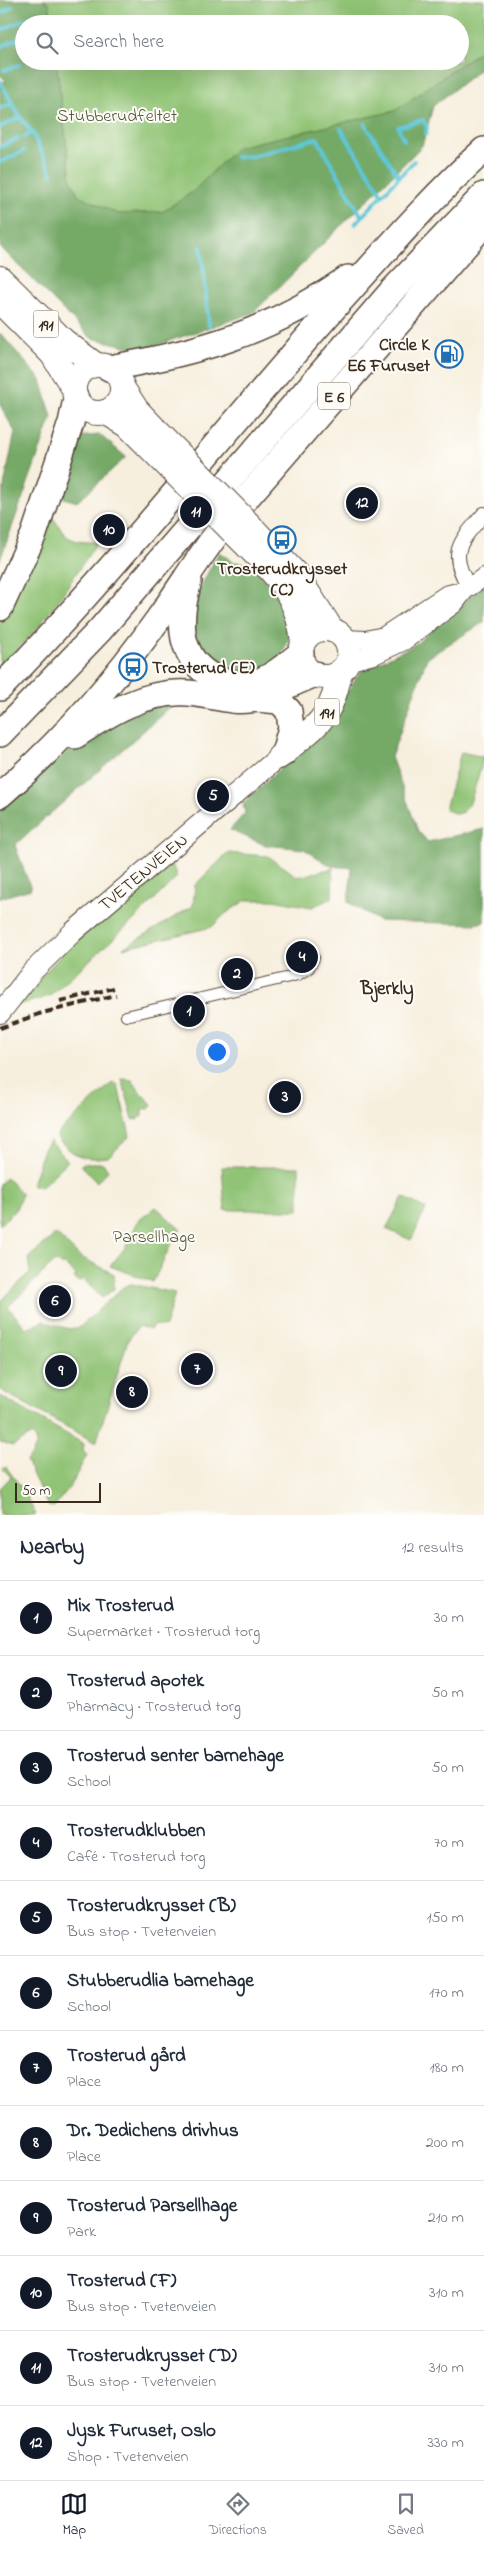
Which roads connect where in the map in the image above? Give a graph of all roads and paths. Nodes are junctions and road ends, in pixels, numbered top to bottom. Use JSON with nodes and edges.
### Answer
{"nodes":[{"id":1,"x":484,"y":150,"type":"edge"},
{"id":2,"x":484,"y":195,"type":"edge"},
{"id":3,"x":484,"y":224,"type":"edge"},
{"id":4,"x":381,"y":256,"type":"junction"},
{"id":5,"x":0,"y":278,"type":"edge"},
{"id":6,"x":0,"y":302,"type":"edge"},
{"id":7,"x":109,"y":373,"type":"junction"},
{"id":8,"x":75,"y":394,"type":"junction"},
{"id":9,"x":105,"y":412,"type":"junction"},
{"id":10,"x":152,"y":439,"type":"junction"},
{"id":11,"x":484,"y":514,"type":"edge"},
{"id":12,"x":238,"y":526,"type":"junction"},
{"id":13,"x":191,"y":573,"type":"junction"},
{"id":14,"x":484,"y":576,"type":"edge"},
{"id":15,"x":467,"y":589,"type":"junction"},
{"id":16,"x":0,"y":608,"type":"edge"},
{"id":17,"x":302,"y":648,"type":"junction"},
{"id":18,"x":332,"y":659,"type":"junction"},
{"id":19,"x":0,"y":688,"type":"edge"},
{"id":20,"x":257,"y":693,"type":"junction"},
{"id":21,"x":0,"y":734,"type":"edge"},
{"id":22,"x":287,"y":751,"type":"junction"},
{"id":23,"x":49,"y":752,"type":"junction"},
{"id":24,"x":0,"y":795,"type":"edge"},
{"id":25,"x":314,"y":958,"type":"dead end"},
{"id":26,"x":0,"y":1013,"type":"edge"},
{"id":27,"x":126,"y":1016,"type":"dead end"}],
"edges":[{"from":1,"to":4,"type":"highway"},
{"from":2,"to":21,"type":"highway","number":"E 6"},
{"from":3,"to":13,"type":"highway","number":"E 6"},
{"from":4,"to":7,"type":"highway"},
{"from":4,"to":19,"type":"highway"},
{"from":5,"to":7,"type":"highway","number":"191"},
{"from":6,"to":8,"type":"highway","number":"191"},
{"from":7,"to":8,"type":"highway"},
{"from":7,"to":9,"type":"highway"},
{"from":7,"to":10,"type":"highway","number":"191"},
{"from":8,"to":9,"type":"highway","number":"191"},
{"from":8,"to":16,"type":"highway"},
{"from":9,"to":10,"type":"highway","number":"191"},
{"from":10,"to":12,"type":"highway","number":"191","bridge":true},
{"from":11,"to":15,"type":"street"},
{"from":12,"to":17,"type":"highway","number":"191"},
{"from":12,"to":18,"type":"highway","number":"191"},
{"from":13,"to":20,"type":"highway","number":"E 6"},
{"from":13,"to":23,"type":"highway","number":"E 6"},
{"from":14,"to":15,"type":"street"},
{"from":15,"to":18,"type":"street"},
{"from":17,"to":18,"type":"highway","number":"191"},
{"from":17,"to":18,"type":"highway"},
{"from":17,"to":20,"type":"highway"},
{"from":18,"to":20,"type":"highway","number":"E 6"},
{"from":18,"to":22,"type":"highway","name":"TVETENVEIEN","number":"191"},
{"from":20,"to":22,"type":"highway","number":"E 6"},
{"from":20,"to":23,"type":"highway","number":"E 6"},
{"from":22,"to":26,"type":"main road","name":"TVETENVEIEN"},
{"from":23,"to":24,"type":"highway","number":"E 6"},
{"from":25,"to":27,"type":"street"}]}
